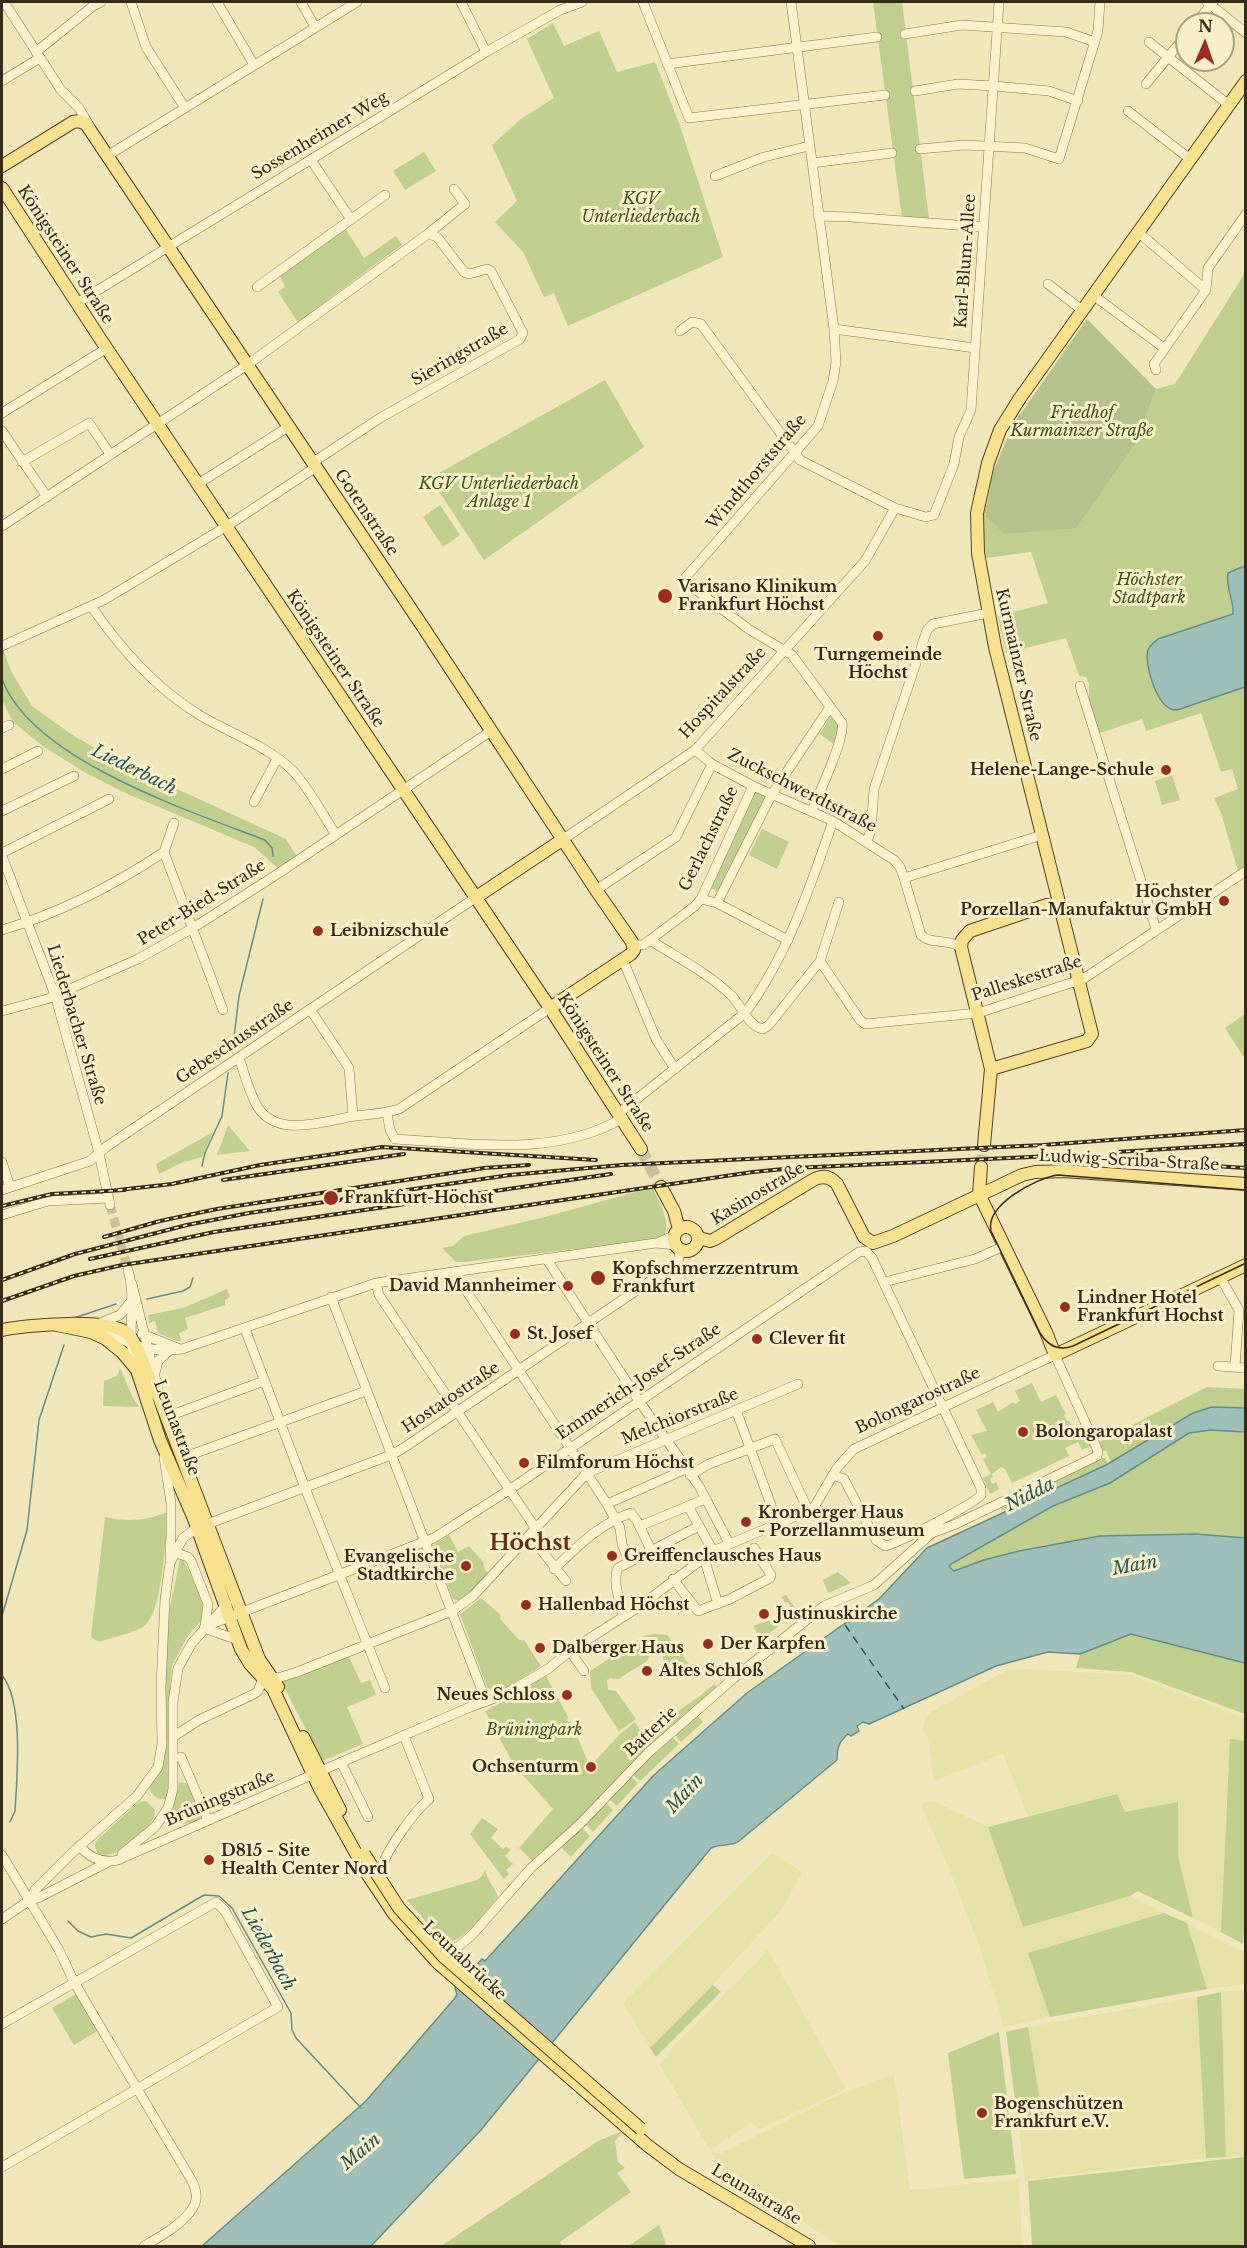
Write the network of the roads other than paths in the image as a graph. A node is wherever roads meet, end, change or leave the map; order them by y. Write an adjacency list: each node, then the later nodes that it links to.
1 (4, 2): 24 (street, Gotenstraße)
2 (101, 2): 24 (street)
3 (131, 2): 38 (street)
4 (216, 2): 27 (street)
5 (301, 2): 14 (street)
6 (357, 2): 14 (street)
7 (461, 2): 23 (street)
8 (582, 2): 23 (street, Sossenheimer Weg)
9 (643, 2): 26 (street)
10 (791, 2): 21 (street, Windthorststraße)
11 (999, 2): 15 (street, Karl-Blum-Allee)
12 (1100, 2): 19 (street)
13 (1210, 3): 17 (street)
14 (315, 27): 27 (street)
15 (998, 28): 16 (street); 19 (street); 31 (street, Karl-Blum-Allee)
16 (905, 33)
17 (1245, 33)
18 (877, 37): 21 (street)
19 (1095, 42): 35 (street)
20 (1149, 42): 25 (street)
21 (796, 47): 26 (street); 36 (street, Windthorststraße)
22 (1175, 49): 25 (street)
23 (486, 52): 48 (street, Sossenheimer Weg)
24 (38, 55): 28 (street); 34 (street, Gotenstraße)
25 (1168, 57): 30 (street); 37 (street)
26 (667, 64): 36 (street)
27 (254, 65): 38 (street)
28 (2, 81)
29 (1245, 81): 37 (main road, Kurmainzer Straße)
30 (1146, 84)
31 (994, 86): 32 (street); 35 (street); 43 (street, Karl-Blum-Allee)
32 (915, 91)
33 (885, 95): 36 (street)
34 (70, 100): 40 (street, Gotenstraße); 41 (street, Gotenstraße)
35 (1078, 101): 43 (street)
36 (804, 105): 42 (street, Windthorststraße)
37 (1229, 105): 47 (main road, Kurmainzer Straße)
38 (185, 108): 46 (street)
39 (1128, 111): 47 (street)
40 (73, 122): 41 (main road); 50 (main road)
41 (92, 132): 46 (main road, Gotenstraße)
42 (809, 146): 49 (street, Windthorststraße); 51 (street)
43 (989, 146): 44 (street); 58 (street, Karl-Blum-Allee)
44 (920, 149)
45 (892, 153): 49 (street)
46 (107, 156): 61 (main road, Gotenstraße)
47 (1190, 159): 59 (main road, Kurmainzer Straße)
48 (311, 160): 57 (street); 61 (street, Sossenheimer Weg)
49 (812, 163): 56 (street, Windthorststraße)
50 (2, 165)
51 (715, 176)
52 (2, 188): 66 (main road, Königsteiner Straße)
53 (454, 189): 60 (street)
54 (385, 195): 57 (street)
55 (1245, 214): 64 (street)
56 (818, 216): 58 (street); 68 (street, Windthorststraße)
57 (350, 218): 63 (street)
58 (983, 227): 71 (street, Karl-Blum-Allee)
59 (1138, 232): 64 (street); 65 (main road, Kurmainzer Straße)
60 (429, 233): 73 (street); 82 (street, Sieringstraße)
61 (167, 246): 66 (street, Sossenheimer Weg); 73 (main road, Gotenstraße)
62 (1047, 284): 67 (street)
63 (257, 287)
64 (1206, 290): 72 (street)
65 (1093, 295): 67 (main road, Kurmainzer Straße); 72 (street)
66 (77, 303): 70 (main road, Königsteiner Straße)
67 (1082, 310): 89 (main road, Kurmainzer Straße)
68 (834, 329): 71 (street); 80 (street, Windthorststraße)
69 (680, 331): 80 (street)
70 (107, 348): 75 (street); 76 (main road, Königsteiner Straße)
71 (975, 348): 85 (street, Karl-Blum-Allee)
72 (1164, 348): 74 (street)
73 (247, 365): 76 (street); 77 (main road, Gotenstraße)
74 (1156, 370)
75 (2, 413)
76 (157, 423): 79 (street); 83 (main road, Königsteiner Straße)
77 (288, 427): 82 (main road, Gotenstraße); 83 (street)
78 (2, 431): 81 (street)
79 (110, 454): 81 (street); 84 (street)
80 (795, 454): 85 (street); 91 (street, Windthorststraße)
81 (22, 462): 84 (street)
82 (314, 465): 87 (street, Sieringstraße); 94 (main road, Gotenstraße)
83 (198, 484): 87 (main road, Königsteiner Straße)
84 (46, 497): 86 (street)
85 (895, 508): 91 (street, Hospitalstraße)
86 (2, 526)
87 (226, 526): 88 (street, Sieringstraße); 102 (main road, Königsteiner Straße)
88 (91, 606): 90 (street, Sieringstraße); 97 (street)
89 (988, 613): 111 (main road, Kurmainzer Straße); 113 (street)
90 (2, 646)
91 (785, 650): 93 (street); 95 (street, Hospitalstraße)
92 (1080, 686): 128 (street)
93 (830, 707): 103 (street, Gerlachstraße); 107 (street)
94 (491, 731): 102 (street, Peter-Bied-Straße); 112 (main road, Gotenstraße)
95 (695, 750): 98 (street, Zuckschwerdtstraße); 112 (street, Hospitalstraße)
96 (38, 751): 99 (street)
97 (277, 759): 105 (street); 110 (street)
98 (712, 764): 101 (street, Zuckschwerdtstraße); 119 (street)
99 (2, 769)
100 (74, 776): 106 (street)
101 (753, 786): 103 (street, Zuckschwerdtstraße); 121 (street, Gerlachstraße)
102 (404, 791): 110 (street, Peter-Bied-Straße); 120 (main road, Königsteiner Straße)
103 (772, 794): 107 (street, Zuckschwerdtstraße); 123 (street, Gerlachstraße)
104 (109, 799): 115 (street)
105 (254, 802)
106 (2, 811)
107 (812, 811): 108 (street, Zuckschwerdtstraße)
108 (833, 821): 113 (street, Zuckschwerdtstraße); 132 (street)
109 (174, 823): 114 (street)
110 (336, 835): 127 (street, Peter-Bied-Straße)
111 (1042, 835): 117 (street); 118 (main road, Kurmainzer Straße)
112 (562, 840): 119 (main road, Gotenstraße); 120 (main road, Hospitalstraße)
113 (867, 841): 117 (street, Zuckschwerdtstraße)
114 (164, 852): 126 (street); 127 (street)
115 (2, 855): 126 (street, Liederbacher Straße)
116 (1245, 871): 128 (street, Palleskestraße)
117 (904, 878): 133 (street, Zuckschwerdtstraße)
118 (1055, 886): 124 (main road); 125 (main road, Kurmainzer Straße)
119 (596, 890): 134 (main road, Gotenstraße)
120 (475, 898): 140 (main road, Königsteiner Straße); 142 (street, Gebeschusstraße)
121 (700, 899): 123 (street); 131 (street, Gerlachstraße)
122 (839, 902): 137 (street)
123 (717, 903): 132 (street)
124 (1047, 905): 125 (main road); 130 (main road)
125 (1063, 917): 138 (main road, Kurmainzer Straße)
126 (28, 922): 129 (street); 139 (street, Liederbacher Straße)
127 (193, 928): 139 (street, Peter-Bied-Straße); 141 (street)
128 (1156, 929): 138 (street, Palleskestraße)
129 (2, 930)
130 (970, 931): 133 (street); 135 (main road)
131 (650, 940): 134 (street, Gerlachstraße); 144 (street)
132 (788, 940): 144 (street)
133 (937, 940): 135 (street, Zuckschwerdtstraße)
134 (634, 945): 136 (main road)
135 (960, 947): 145 (main road)
136 (622, 960): 140 (main road); 147 (street)
137 (820, 961): 144 (street); 145 (street, Palleskestraße)
138 (1079, 980): 145 (street, Palleskestraße); 148 (main road, Kurmainzer Straße)
139 (55, 995): 143 (street, Peter-Bied-Straße); 154 (street, Liederbacher Straße)
140 (550, 1008): 149 (street); 150 (main road, Königsteiner Straße)
141 (223, 1010)
142 (310, 1010): 146 (street, Gebeschusstraße); 151 (street)
143 (2, 1011)
144 (745, 1013): 147 (street)
145 (978, 1013): 148 (main road)
146 (239, 1058): 151 (street); 154 (street, Gebeschusstraße)
147 (675, 1069): 150 (street)
148 (991, 1069): 152 (main road)
149 (387, 1113): 150 (street); 151 (street)
150 (621, 1115): 153 (main road, Königsteiner Straße)
151 (353, 1116)
152 (984, 1145)
153 (641, 1149)
154 (99, 1153): 159 (street, Gebeschusstraße); 161 (street, Liederbacher Straße)
155 (2, 1162): 159 (street)
156 (1008, 1180): 157 (main road, Ludwig-Scriba-Straße); 160 (main road, Ludwig-Scriba-Straße); 160 (main road)
157 (1245, 1184)
158 (661, 1187): 162 (main road)
159 (6, 1189)
160 (979, 1194): 164 (main road); 165 (main road, Emmerich-Josef-Straße)
161 (2, 1215)
162 (680, 1237): 163 (main road); 163 (main road); 166 (street); 178 (street, Hostatostraße)
163 (699, 1238): 165 (main road, Kasinostraße)
164 (1004, 1246): 171 (street); 186 (main road)
165 (868, 1247): 171 (street, Kasinostraße); 196 (street, Emmerich-Josef-Straße)
166 (546, 1258): 169 (street); 178 (street)
167 (1245, 1265): 170 (main road, Bolongarostraße)
168 (128, 1270): 173 (street)
169 (454, 1272): 172 (street); 190 (street)
170 (1220, 1277): 176 (street); 186 (main road, Bolongarostraße)
171 (884, 1282): 197 (street, Kasinostraße)
172 (376, 1283): 174 (street); 199 (street)
173 (132, 1284): 175 (street); 183 (street, Leunastraße)
174 (331, 1297): 181 (street); 194 (street)
175 (132, 1300): 177 (street); 183 (street)
176 (1242, 1309): 188 (street)
177 (98, 1324): 179 (main road); 183 (main road)
178 (588, 1324): 190 (street, Hostatostraße); 196 (street)
179 (57, 1325): 180 (main road, Leunastraße); 182 (main road)
180 (77, 1329): 183 (street); 189 (main road, Leunastraße)
181 (245, 1329): 184 (street); 192 (street)
182 (2, 1330)
183 (136, 1340): 184 (street); 185 (street); 189 (street); 191 (street, Leunastraße); 195 (main road, Leunastraße)
184 (182, 1349): 185 (street)
185 (169, 1351): 191 (street)
186 (1055, 1355): 197 (street, Bolongarostraße); 220 (street)
187 (1218, 1366): 188 (street)
188 (1240, 1367)
189 (136, 1370): 202 (main road, Leunastraße)
190 (519, 1370): 199 (street, Hostatostraße); 204 (street)
191 (155, 1374): 195 (street, Leunastraße)
192 (264, 1381): 200 (street); 201 (street)
193 (794, 1386): 198 (street, Melchiorstraße)
194 (366, 1391): 201 (street); 206 (street)
195 (159, 1397): 200 (main road, Leunastraße)
196 (639, 1401): 203 (street); 204 (street, Emmerich-Josef-Straße)
197 (943, 1407): 210 (street, Bolongarostraße); 220 (street, Kasinostraße)
198 (736, 1410): 203 (street, Melchiorstraße); 205 (street)
199 (457, 1413): 206 (street, Hostatostraße); 212 (street)
200 (166, 1417): 207 (main road, Leunastraße)
201 (282, 1422): 207 (street); 211 (street)
202 (160, 1440): 218 (main road, Leunastraße); 232 (street)
203 (666, 1440): 208 (street); 209 (street, Melchiorstraße)
204 (570, 1448): 209 (street); 212 (street, Emmerich-Josef-Straße)
205 (751, 1448): 208 (street); 216 (street); 219 (street)
206 (391, 1455): 211 (street, Hostatostraße); 224 (street)
207 (182, 1458): 218 (main road, Leunastraße)
208 (688, 1472): 213 (street); 214 (street)
209 (587, 1473): 214 (street); 223 (street, Melchiorstraße)
210 (833, 1475): 216 (street, Bolongarostraße); 220 (street)
211 (305, 1487): 218 (street, Hostatostraße); 234 (street)
212 (509, 1490): 223 (street); 224 (street, Emmerich-Josef-Straße)
213 (705, 1499): 215 (street); 225 (street)
214 (608, 1504): 217 (street)
215 (688, 1506): 221 (street); 222 (street)
216 (809, 1512): 219 (street)
217 (616, 1518): 221 (street); 231 (street); 233 (street)
218 (202, 1525): 229 (street); 237 (main road, Leunastraße); 239 (main road, Leunastraße)
219 (775, 1525): 225 (street)
220 (938, 1525): 253 (street, Batterie)
221 (640, 1526): 227 (street)
222 (699, 1526): 227 (street); 228 (street)
223 (533, 1533): 233 (street); 240 (street, Melchiorstraße)
224 (424, 1543): 234 (street, Emmerich-Josef-Straße); 240 (street)
225 (729, 1543): 228 (street)
226 (754, 1548): 238 (street)
227 (651, 1550): 231 (street)
228 (713, 1551): 230 (street)
229 (176, 1553): 232 (street); 243 (street)
230 (704, 1558): 235 (street); 238 (street)
231 (629, 1561): 242 (street)
232 (170, 1563): 260 (street)
233 (554, 1569): 236 (street)
234 (340, 1575): 241 (street, Emmerich-Josef-Straße); 245 (street)
235 (673, 1580): 238 (street); 242 (street)
236 (566, 1581)
237 (232, 1587): 239 (street); 241 (main road, Leunastraße)
238 (718, 1604)
239 (227, 1609): 241 (street, Emmerich-Josef-Straße); 241 (street, Leunastraße); 243 (street); 244 (main road, Leunastraße)
240 (452, 1611): 245 (street, Melchiorstraße); 250 (street)
241 (241, 1613): 248 (main road, Leunastraße)
242 (623, 1615): 246 (street)
243 (204, 1628): 244 (street); 251 (street)
244 (238, 1641): 248 (main road, Leunastraße)
245 (368, 1645): 248 (street, Melchiorstraße); 249 (street)
246 (570, 1651): 247 (street); 250 (street)
247 (584, 1671)
248 (268, 1678): 252 (street); 257 (main road, Leunastraße)
249 (385, 1689)
250 (486, 1701): 253 (street, Brüningstraße)
251 (173, 1715): 252 (street); 254 (street)
252 (190, 1725): 254 (street)
253 (404, 1736): 256 (street, Brüningstraße)
254 (173, 1737): 264 (street)
255 (180, 1757): 259 (street)
256 (341, 1762): 257 (street, Brüningstraße); 258 (street)
257 (317, 1773): 259 (street, Brüningstraße); 270 (main road, Leunabrücke, bridge)
258 (368, 1817)
259 (208, 1820): 264 (street, Brüningstraße)
260 (96, 1831): 261 (street); 263 (street)
261 (80, 1846): 263 (street); 265 (street)
262 (2, 1854): 265 (street)
263 (92, 1857): 264 (street)
264 (109, 1862): 265 (street)
265 (30, 1900): 266 (street); 267 (street)
266 (2, 1919)
267 (74, 1982): 268 (street); 269 (street); 269 (street)
268 (2, 2024)
269 (136, 2089): 271 (street); 272 (street)
270 (638, 2132): 273 (main road, Leunastraße)
271 (2, 2167)
272 (144, 2247)
273 (809, 2247)

